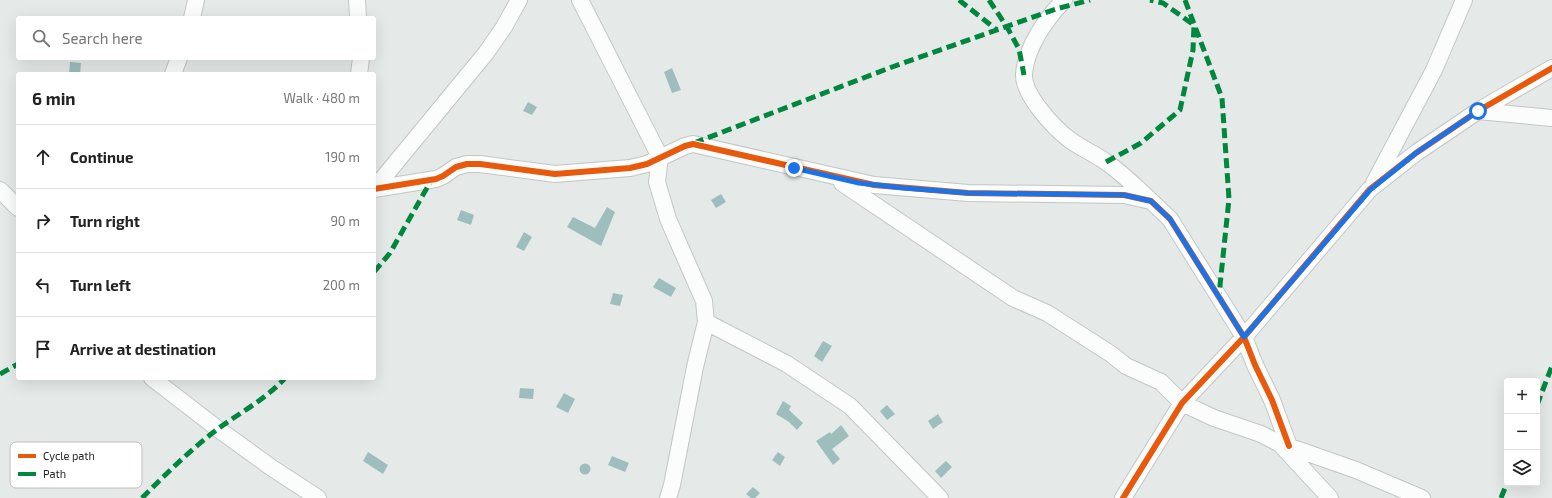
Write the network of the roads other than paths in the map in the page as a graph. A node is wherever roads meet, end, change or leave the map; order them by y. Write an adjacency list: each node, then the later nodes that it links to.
1 (196, 0): 7 (street)
2 (357, 0): 8 (street)
3 (519, 0): 18 (street)
4 (580, 0): 16 (street)
5 (1064, 0): 22 (street)
6 (1464, 0): 21 (street)
7 (192, 16)
8 (358, 16)
9 (178, 60): 12 (street)
10 (361, 60): 13 (street)
11 (1552, 68): 14 (street)
12 (174, 72)
13 (359, 72)
14 (1478, 111): 15 (street); 21 (street)
15 (1552, 118)
16 (660, 157): 17 (street); 19 (street); 24 (street)
17 (832, 176): 22 (street); 27 (street)
18 (376, 187)
19 (376, 189)
20 (0, 190): 23 (street)
21 (1370, 190): 25 (street)
22 (1151, 201): 25 (street)
23 (12, 203)
24 (706, 322): 30 (street); 31 (street)
25 (1244, 337): 27 (street); 28 (street)
26 (155, 380): 29 (street)
27 (1182, 403): 28 (street); 32 (street)
28 (1285, 445): 33 (street); 34 (street)
29 (318, 498)
30 (668, 498)
31 (940, 498)
32 (1123, 498)
33 (1330, 498)
34 (1422, 498)

